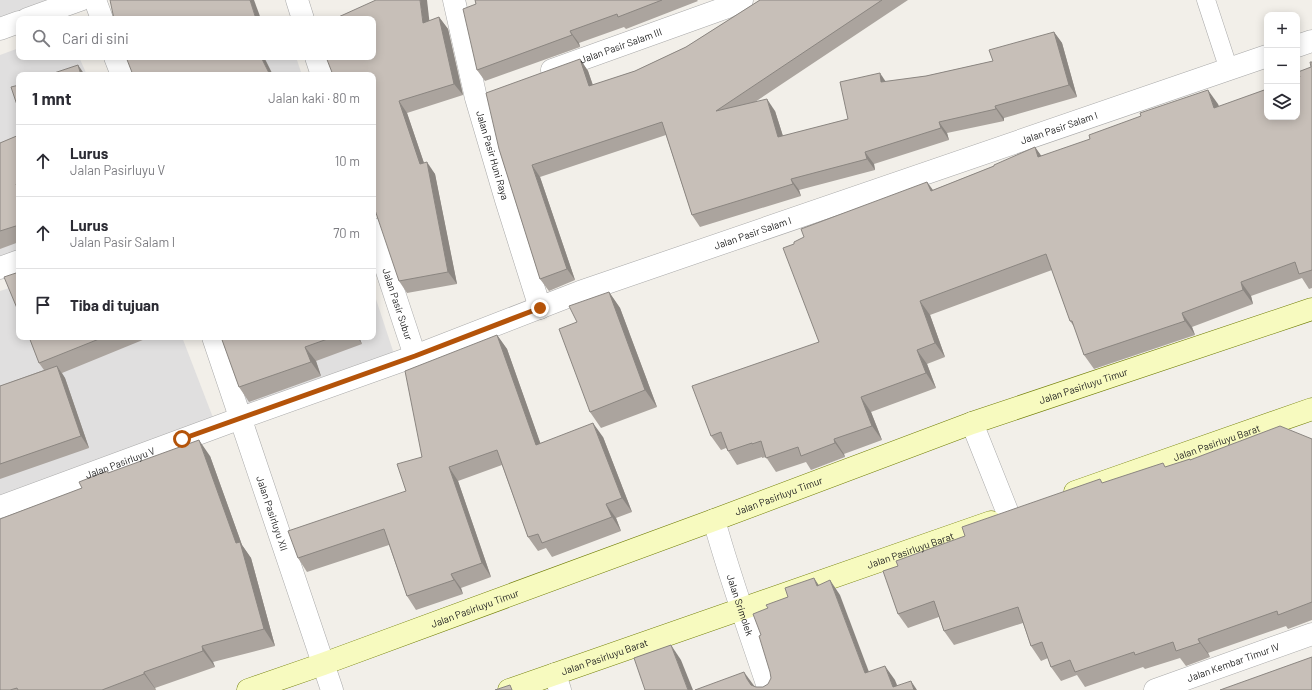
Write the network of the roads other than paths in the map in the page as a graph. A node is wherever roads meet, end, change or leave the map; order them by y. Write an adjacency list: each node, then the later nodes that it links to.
1 (80, 0): 7 (street)
2 (95, 0): 8 (street)
3 (297, 0): 9 (street)
4 (454, 0): 22 (street, Jalan Pasir Huni Raya)
5 (1206, 0): 17 (lane)
6 (730, 2): 20 (street, Jalan Pasir Salam III)
7 (35, 16)
8 (101, 16)
9 (302, 16)
10 (16, 23): 11 (street)
11 (0, 29)
12 (1312, 40): 13 (street)
13 (1300, 45)
14 (1264, 57): 17 (street, Jalan Pasir Salam I)
15 (116, 60): 18 (street)
16 (317, 60): 19 (street)
17 (1229, 70): 26 (street, Jalan Pasir Salam I)
18 (121, 72)
19 (321, 72)
20 (534, 76)
21 (498, 90): 22 (street)
22 (476, 98): 26 (street, Jalan Pasir Huni Raya)
23 (376, 238): 29 (street, Jalan Pasir Subur)
24 (16, 262): 25 (street)
25 (0, 268)
26 (540, 308): 29 (street, Jalan Pasir Salam I)
27 (1312, 309): 32 (street, Jalan Pasirluyu Timur)
28 (214, 340): 31 (street, Jalan Pasirluyu XII)
29 (415, 356): 31 (street, Jalan Pasir Salam I)
30 (1312, 409): 33 (street, Jalan Pasirluyu Barat)
31 (241, 418): 34 (street, Jalan Pasirluyu V); 38 (street, Jalan Pasirluyu XII)
32 (975, 430): 35 (street, Jalan Pasirluyu Timur); 36 (street, Jalan Pasirluyu Barat)
33 (1053, 500)
34 (0, 507)
35 (714, 520): 36 (street, Jalan Srimolek); 38 (street, Jalan Pasirluyu Timur)
36 (738, 600): 39 (street, Jalan Pasirluyu Barat); 44 (street, Jalan Srimolek)
37 (1312, 634): 40 (street, Jalan Kembar Timur IV)
38 (323, 664): 41 (street, Jalan Pasirluyu Timur); 42 (street, Jalan Pasirluyu XII)
39 (557, 682): 43 (street, Jalan Pasirluyu Barat)
40 (1188, 684): 45 (street, Jalan Kembar Timur IV)
41 (248, 690)
42 (332, 690)
43 (509, 690)
44 (768, 690)
45 (1155, 690)

